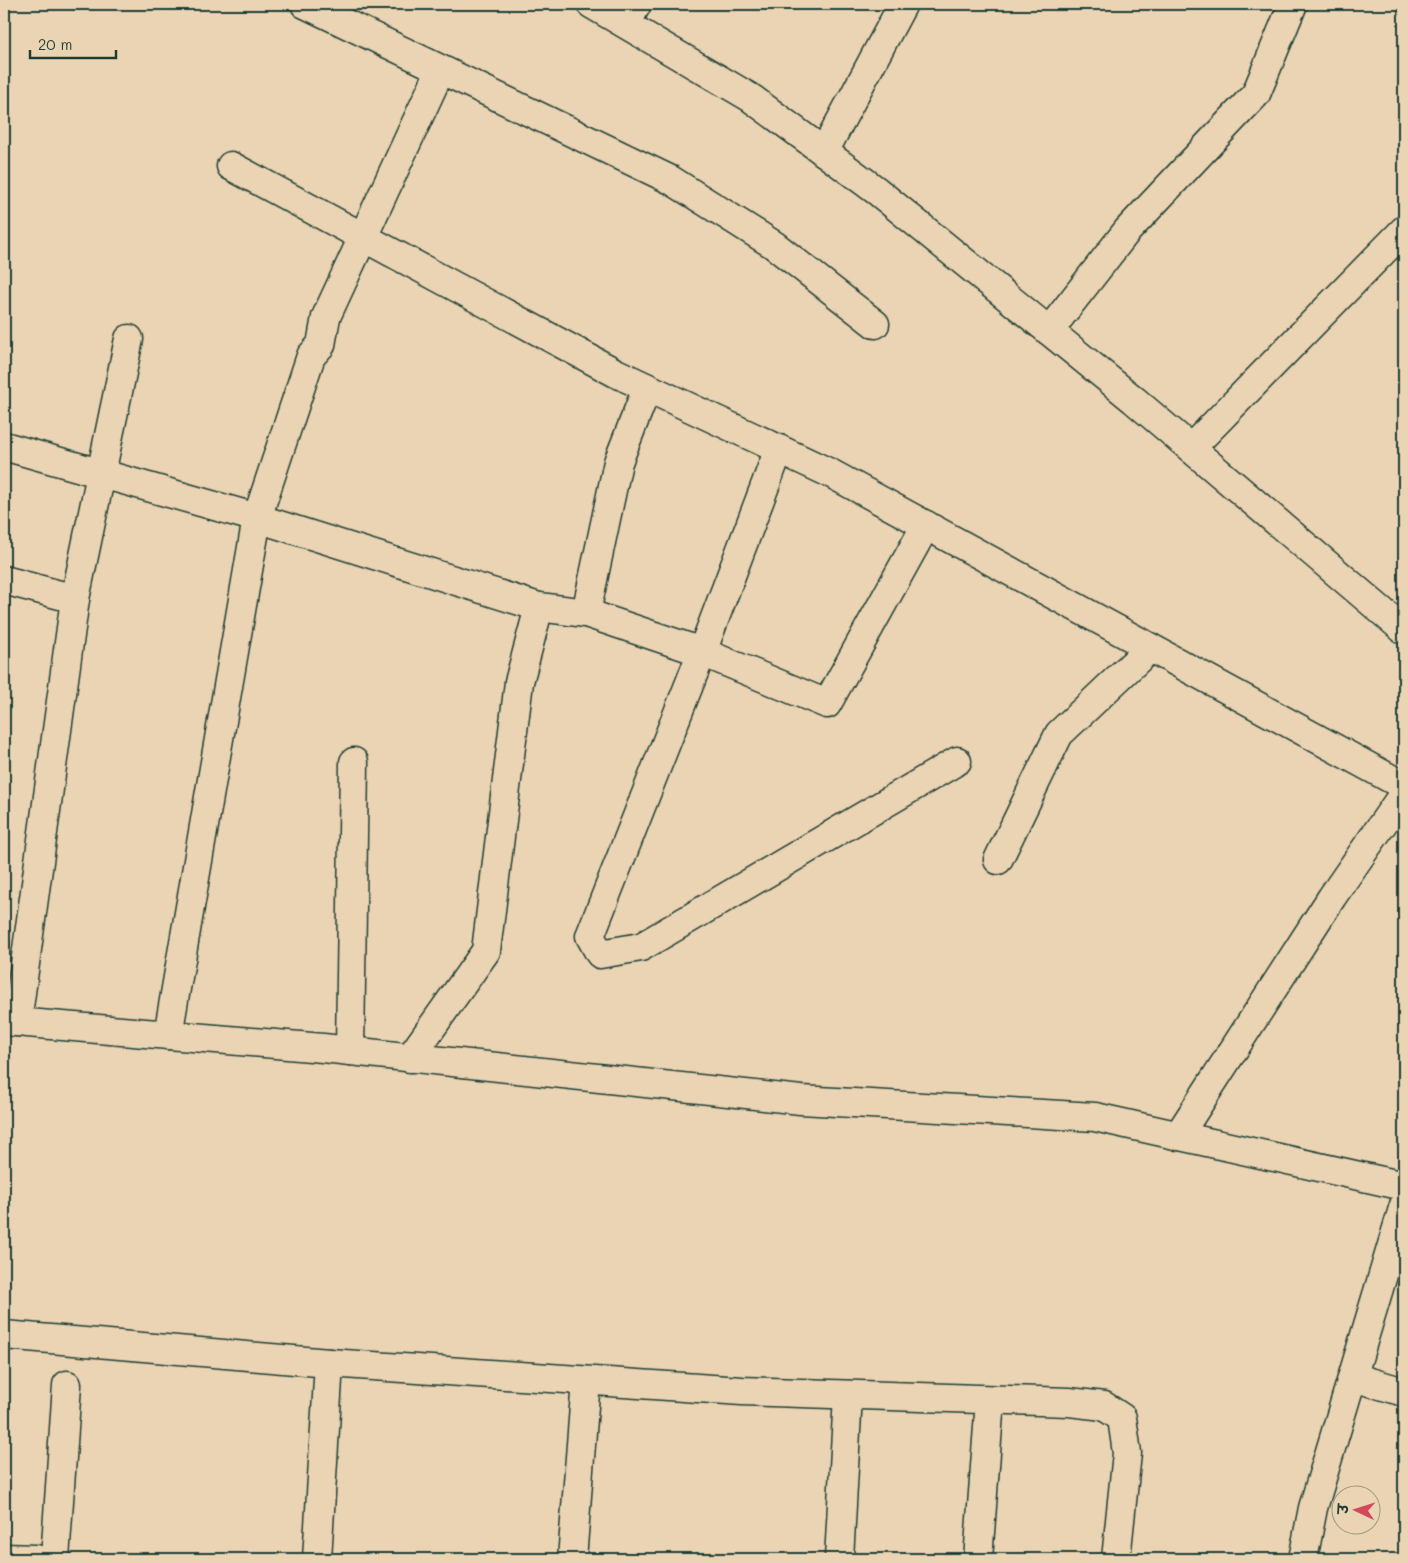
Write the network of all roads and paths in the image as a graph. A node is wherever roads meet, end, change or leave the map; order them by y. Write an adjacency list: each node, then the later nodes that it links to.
1 (305, 4): 6 (street)
2 (591, 4): 5 (street)
3 (903, 4): 7 (street)
4 (1293, 4): 12 (street)
5 (632, 14): 7 (street)
6 (440, 71): 10 (street); 11 (street)
7 (824, 152): 12 (street)
8 (231, 166): 10 (street)
9 (1404, 230): 16 (street)
10 (362, 238): 14 (street); 19 (street)
11 (875, 324)
12 (1049, 331): 16 (street)
13 (129, 339): 18 (street)
14 (647, 388): 17 (street); 24 (street)
15 (4, 446): 18 (street)
16 (1191, 448): 25 (street)
17 (779, 449): 20 (street); 27 (street)
18 (101, 474): 19 (street); 22 (street)
19 (257, 518): 23 (street); 34 (street)
20 (926, 525): 26 (street); 27 (street)
21 (4, 580): 22 (street)
22 (75, 599): 33 (street)
23 (539, 607): 24 (street); 36 (street)
24 (586, 613): 27 (street)
25 (1404, 630)
26 (1150, 648): 30 (street); 32 (street)
27 (702, 652): 28 (street)
28 (957, 761)
29 (354, 762): 35 (street)
30 (1404, 786)
31 (1404, 793): 37 (street)
32 (998, 860)
33 (10, 1022): 34 (street)
34 (168, 1035): 35 (street)
35 (350, 1052): 36 (street)
36 (410, 1058): 37 (street)
37 (1178, 1136): 38 (street)
38 (1404, 1186)
39 (1404, 1205): 42 (street)
40 (4, 1335): 41 (street)
41 (329, 1363): 43 (street); 51 (street)
42 (1353, 1377): 45 (street); 56 (street)
43 (586, 1381): 46 (street); 52 (street)
44 (67, 1385): 50 (street)
45 (1404, 1392)
46 (848, 1395): 47 (street); 53 (street)
47 (990, 1400): 54 (street); 55 (street)
48 (4, 1558): 49 (street)
49 (36, 1559)
50 (55, 1559)
51 (317, 1559)
52 (572, 1559)
53 (839, 1559)
54 (978, 1559)
55 (1116, 1559)
56 (1303, 1559)

